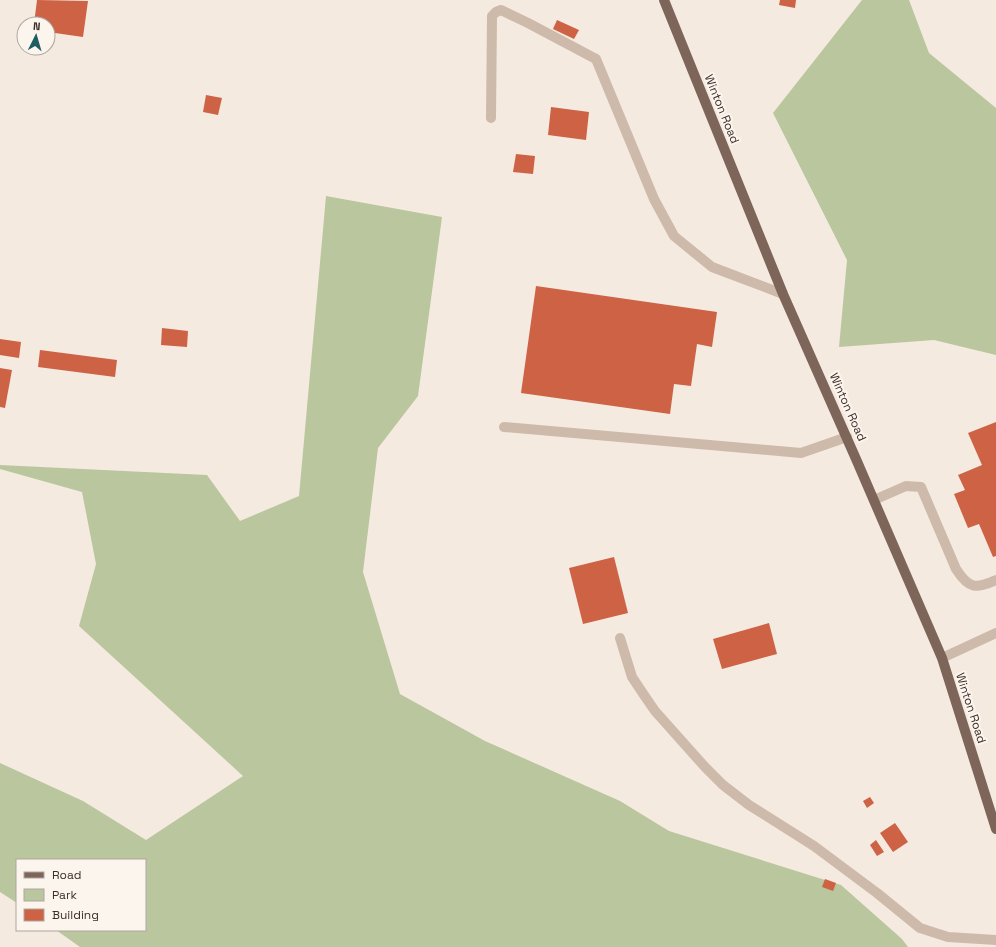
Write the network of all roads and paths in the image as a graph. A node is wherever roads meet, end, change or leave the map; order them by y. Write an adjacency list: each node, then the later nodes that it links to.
1 (664, 0): 3 (main road, Winton Road)
2 (491, 118): 3 (street)
3 (783, 294): 5 (main road, Winton Road)
4 (504, 427): 5 (street)
5 (847, 437): 6 (main road, Winton Road)
6 (874, 500): 7 (street); 10 (main road, Winton Road)
7 (996, 580)
8 (996, 633): 10 (street)
9 (620, 638): 12 (street)
10 (942, 658): 11 (main road, Winton Road)
11 (996, 829)
12 (996, 940)

